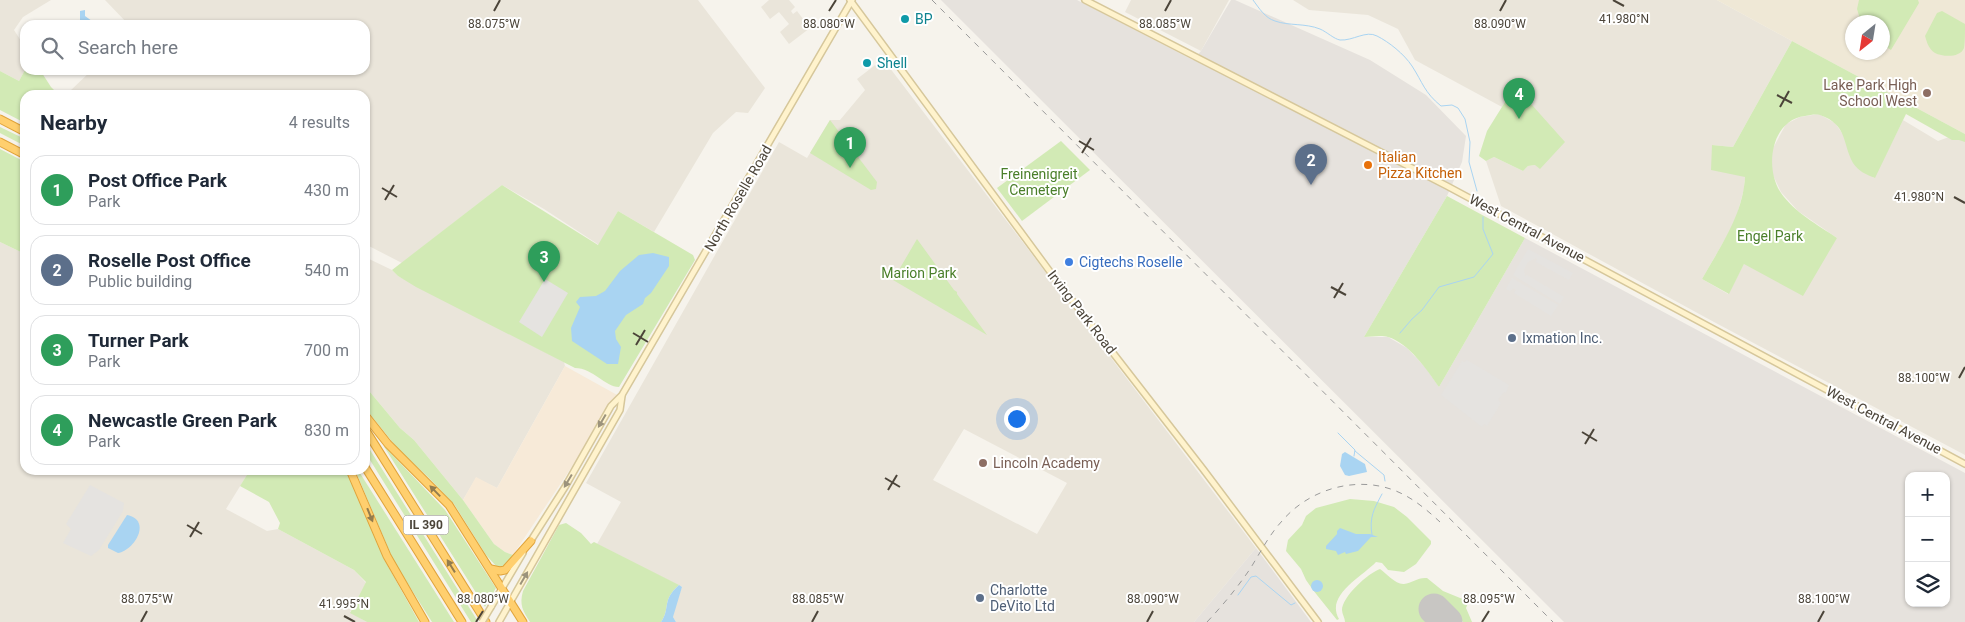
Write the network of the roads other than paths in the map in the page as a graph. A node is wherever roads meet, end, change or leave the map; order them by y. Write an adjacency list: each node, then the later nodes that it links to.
1 (1085, 0): 10 (main road, West Central Avenue)
2 (851, 1): 7 (main road, North Roselle Road); 23 (main road, Irving Park Road)
3 (0, 119): 4 (highway)
4 (20, 129)
5 (0, 142): 6 (highway)
6 (20, 152)
7 (622, 395): 13 (main road, North Roselle Road, one-way to 13); 16 (main road, North Roselle Road, one-way to 7)
8 (370, 421): 14 (highway, one-way to 8)
9 (370, 437): 21 (highway, IL 390, one-way to 9)
10 (1965, 464)
11 (352, 475): 18 (highway, one-way to 18)
12 (370, 475): 19 (highway, IL 390)
13 (531, 541): 14 (highway); 15 (main road, North Roselle Road)
14 (491, 569): 15 (highway)
15 (502, 588): 16 (highway); 20 (main road, North Roselle Road, bridge)
16 (510, 601): 17 (main road, North Roselle Road); 22 (highway)
17 (499, 621)
18 (425, 622)
19 (462, 622)
20 (482, 622)
21 (486, 622)
22 (523, 622)
23 (1318, 622)

